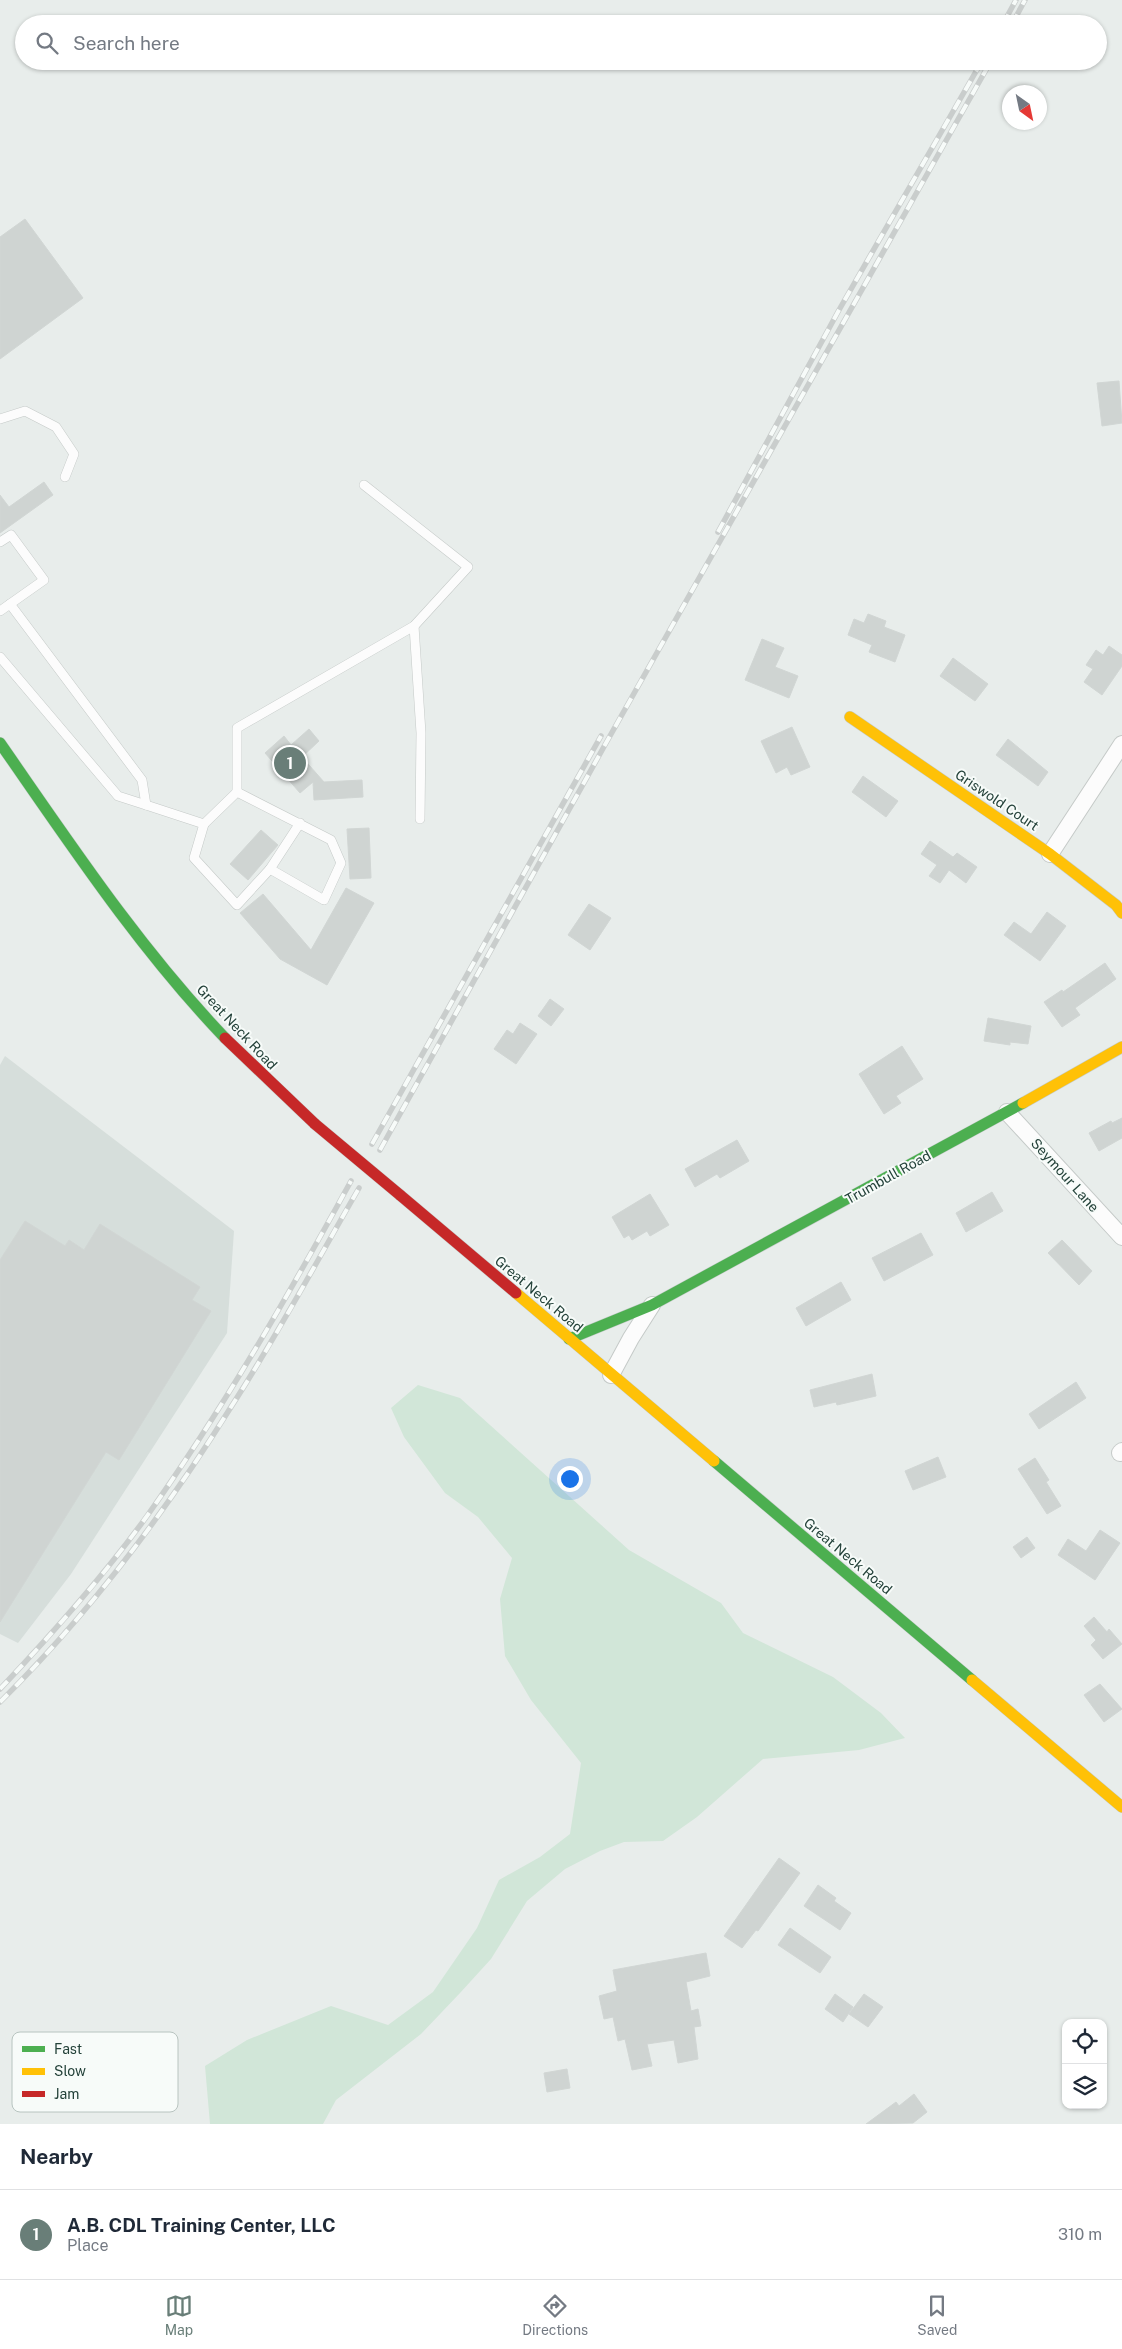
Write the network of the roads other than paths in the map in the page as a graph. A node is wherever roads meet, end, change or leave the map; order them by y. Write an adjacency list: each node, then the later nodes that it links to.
1 (0, 419): 2 (lane)
2 (65, 477)
3 (364, 485): 7 (lane)
4 (0, 542): 5 (lane)
5 (10, 604): 6 (lane); 13 (lane)
6 (0, 611)
7 (414, 626): 12 (lane); 14 (lane)
8 (0, 657): 13 (lane)
9 (850, 717): 17 (main road, Griswold Court)
10 (0, 743): 24 (main road, Great Neck Road, bridge)
11 (1122, 744): 17 (street)
12 (237, 792): 15 (lane); 16 (lane)
13 (146, 805): 16 (lane)
14 (420, 820)
15 (300, 823): 18 (lane); 18 (lane)
16 (204, 824): 18 (lane)
17 (1050, 854): 19 (main road, Griswold Court)
18 (270, 869)
19 (1122, 913)
20 (1122, 1047): 21 (main road, Trumbull Road)
21 (1007, 1112): 22 (street, Seymour Lane); 23 (main road, Trumbull Road)
22 (1122, 1238)
23 (652, 1305): 24 (main road, Trumbull Road); 25 (street, Trumbull Road)
24 (569, 1339): 25 (main road, Great Neck Road)
25 (611, 1375): 26 (main road, Great Neck Road)
26 (1122, 1807)

